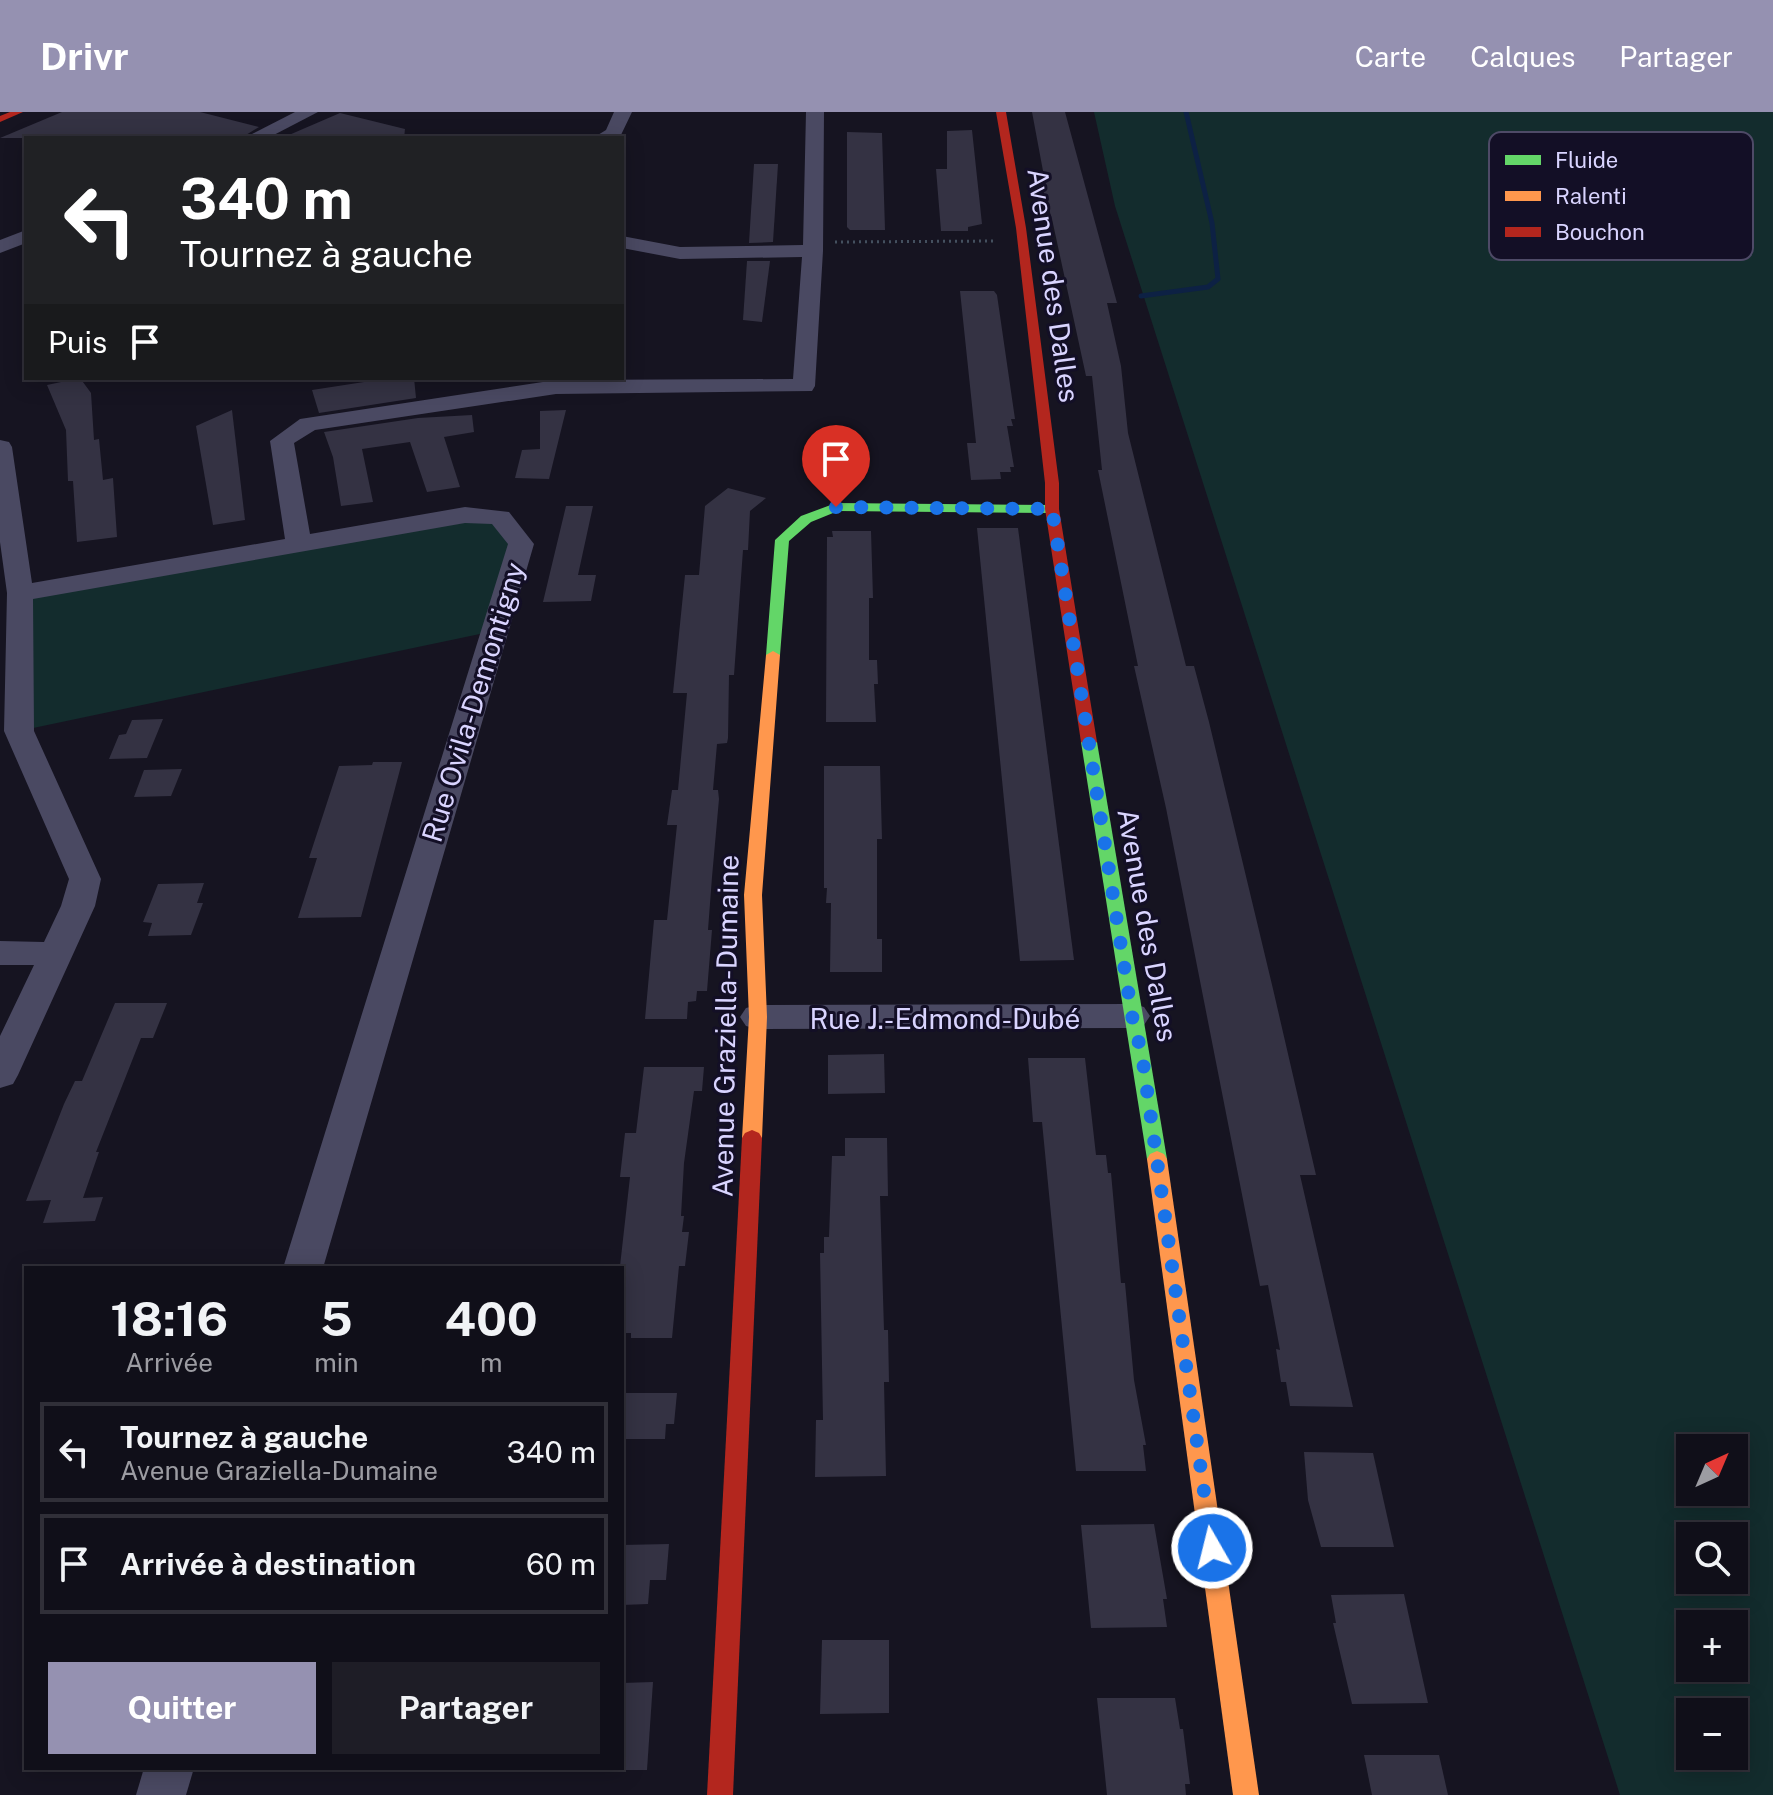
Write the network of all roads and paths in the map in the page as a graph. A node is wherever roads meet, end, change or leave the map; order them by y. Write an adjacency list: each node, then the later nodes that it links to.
1 (18, 112): 7 (street)
2 (271, 112): 6 (street)
3 (623, 112): 9 (street)
4 (815, 112): 13 (street)
5 (1001, 112): 11 (street, Avenue des Dalles)
6 (302, 115): 8 (street)
7 (0, 119)
8 (257, 136)
9 (607, 136)
10 (24, 237): 14 (street)
11 (1023, 240): 13 (path); 18 (street, Avenue des Dalles)
12 (624, 242): 13 (street)
13 (814, 246): 15 (street)
14 (0, 247)
15 (554, 383): 19 (street)
16 (0, 447): 17 (street)
17 (2, 474): 20 (street)
18 (1052, 509): 24 (street, Avenue des Dalles); 25 (street, Avenue Graziella-Dumaine)
19 (299, 544): 20 (street, Rue Ovila-Demontigny); 27 (street, Rue Ovila-Demontigny)
20 (20, 593): 21 (street)
21 (10, 734): 23 (street)
22 (0, 953): 23 (street)
23 (55, 954): 26 (street)
24 (1132, 1016): 25 (street, Rue J.-Edmond-Dubé); 31 (street, Avenue des Dalles)
25 (758, 1017): 30 (street, Avenue Graziella-Dumaine)
26 (0, 1075)
27 (304, 1266)
28 (168, 1770): 29 (street)
29 (161, 1795)
30 (720, 1795)
31 (1246, 1795)

